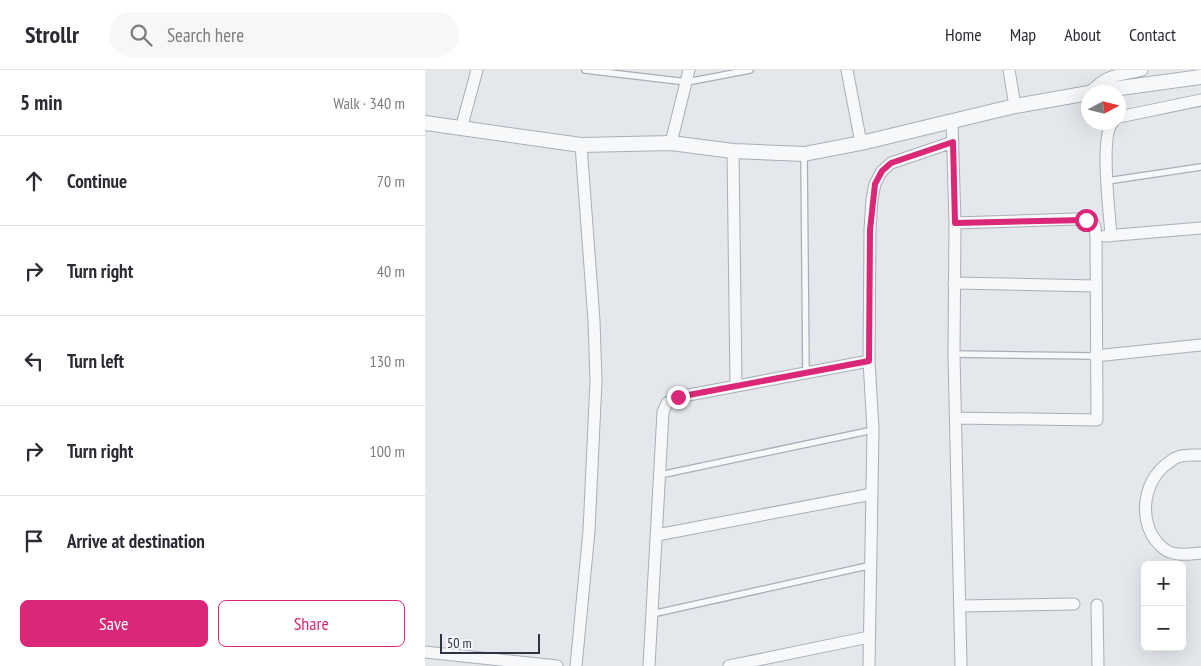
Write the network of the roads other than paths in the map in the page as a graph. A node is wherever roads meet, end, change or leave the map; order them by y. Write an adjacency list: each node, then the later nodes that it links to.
1 (477, 70): 17 (street)
2 (585, 70): 7 (lane)
3 (750, 70): 7 (lane)
4 (847, 70): 21 (street)
5 (1009, 70): 13 (street)
6 (1142, 70): 9 (street)
7 (688, 76): 20 (street)
8 (1201, 77): 10 (street)
9 (1097, 85)
10 (1126, 88)
11 (1081, 95): 13 (street)
12 (1201, 100): 14 (street)
13 (1015, 106): 15 (street)
14 (1126, 116)
15 (952, 121): 19 (street); 21 (street)
16 (425, 123): 17 (street)
17 (461, 129): 22 (street)
18 (1108, 130): 26 (street)
19 (953, 142): 27 (street); 36 (street)
20 (671, 143): 22 (street); 23 (street)
21 (861, 143): 24 (street)
22 (581, 144): 56 (street)
23 (733, 152): 24 (street); 38 (street)
24 (804, 154): 37 (lane)
25 (1201, 166): 26 (lane)
26 (1107, 180): 29 (street)
27 (955, 223): 30 (street); 31 (street)
28 (1201, 228): 29 (street)
29 (1111, 236): 30 (street)
30 (1096, 237): 32 (street)
31 (954, 283): 32 (street); 34 (street)
32 (1095, 286): 35 (street)
33 (1201, 345): 35 (street)
34 (954, 354): 35 (lane); 39 (street)
35 (1095, 356): 39 (street)
36 (869, 361): 37 (street); 40 (street)
37 (807, 373): 38 (street)
38 (737, 386): 42 (street)
39 (956, 418): 49 (street)
40 (873, 430): 42 (lane); 43 (street)
41 (1201, 455): 45 (street)
42 (660, 475): 44 (street)
43 (873, 494): 44 (street); 46 (street)
44 (657, 535): 50 (street)
45 (1201, 553)
46 (872, 565): 50 (lane); 51 (street)
47 (1074, 604): 49 (street)
48 (1097, 605): 61 (street)
49 (961, 606): 60 (street)
50 (652, 614): 57 (street)
51 (869, 637): 58 (street); 59 (street)
52 (425, 652): 53 (street)
53 (445, 654): 54 (street); 55 (street)
54 (444, 666)
55 (557, 666)
56 (576, 666)
57 (649, 666)
58 (729, 666)
59 (869, 666)
60 (961, 666)
61 (1098, 666)

